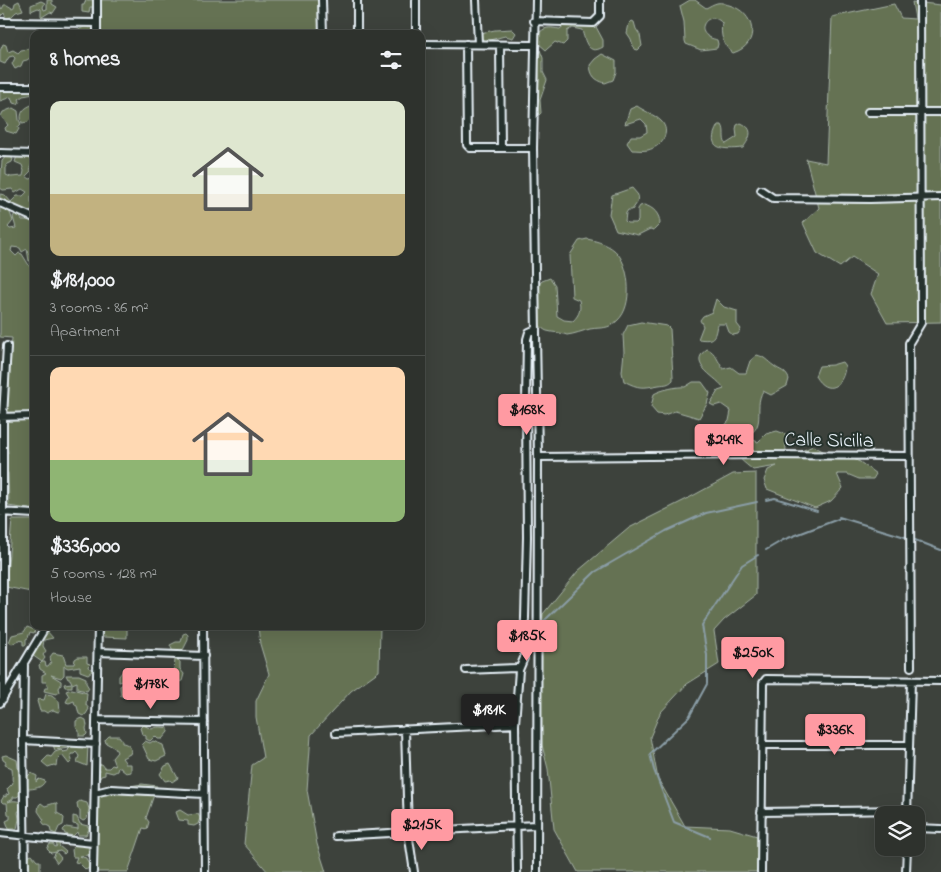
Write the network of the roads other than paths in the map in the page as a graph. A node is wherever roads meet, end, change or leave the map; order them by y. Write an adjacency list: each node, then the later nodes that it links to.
1 (97, 0): 11 (street)
2 (322, 0): 13 (street)
3 (357, 0): 14 (street)
4 (416, 0): 15 (street)
5 (476, 0): 18 (street)
6 (536, 0): 9 (street)
7 (600, 0): 9 (street)
8 (920, 0): 24 (street)
9 (534, 21): 20 (street)
10 (0, 22): 11 (street)
11 (97, 23): 12 (street)
12 (97, 30)
13 (323, 30)
14 (356, 30)
15 (416, 30)
16 (425, 44): 17 (street)
17 (466, 44): 18 (street); 26 (street)
18 (478, 44): 19 (street)
19 (500, 45): 20 (street); 26 (street)
20 (534, 45): 27 (street)
21 (0, 87): 22 (street)
22 (30, 87)
23 (868, 112): 24 (street)
24 (920, 112): 25 (street); 32 (street)
25 (941, 112)
26 (500, 148): 27 (street)
27 (533, 148): 35 (street)
28 (0, 153): 29 (street)
29 (30, 154)
30 (761, 190): 32 (street)
31 (941, 197): 32 (street)
32 (921, 198): 39 (street)
33 (0, 203): 34 (street)
34 (30, 216)
35 (536, 329): 40 (street); 42 (street)
36 (7, 346): 38 (street)
37 (30, 416): 38 (street)
38 (1, 417): 43 (street)
39 (909, 456): 40 (street, Calle Sicilia); 51 (street)
40 (538, 457): 41 (street)
41 (538, 465): 42 (street); 71 (street)
42 (526, 466): 53 (street)
43 (2, 512): 44 (street); 56 (street)
44 (30, 514)
45 (44, 630): 50 (street)
46 (98, 630): 48 (street)
47 (203, 630): 49 (street)
48 (98, 652): 49 (street); 57 (street)
49 (204, 656): 58 (street)
50 (24, 663): 56 (street); 62 (street)
51 (911, 667)
52 (466, 670): 53 (street)
53 (519, 670): 59 (street)
54 (910, 681): 55 (street); 64 (street); 65 (street)
55 (941, 681)
56 (2, 701)
57 (96, 720): 58 (street); 63 (street)
58 (204, 722): 67 (street)
59 (515, 724): 60 (street); 72 (street)
60 (405, 729): 61 (street); 75 (street)
61 (336, 733)
62 (23, 740): 63 (street); 77 (street)
63 (96, 744): 66 (street)
64 (762, 745): 65 (street); 69 (street)
65 (908, 745): 68 (street)
66 (95, 792): 67 (street); 79 (street)
67 (204, 794): 83 (street)
68 (906, 806)
69 (762, 812): 70 (street); 87 (street)
70 (875, 812)
71 (536, 825): 72 (street); 86 (street)
72 (517, 826): 75 (street); 85 (street)
73 (925, 828): 74 (street)
74 (941, 829)
75 (408, 832): 78 (street); 84 (street)
76 (0, 834): 77 (street)
77 (24, 836): 79 (street); 81 (street)
78 (336, 836)
79 (93, 843): 82 (street)
80 (906, 856): 88 (street)
81 (25, 872)
82 (93, 872)
83 (205, 872)
84 (414, 872)
85 (517, 872)
86 (537, 872)
87 (761, 872)
88 (906, 872)

